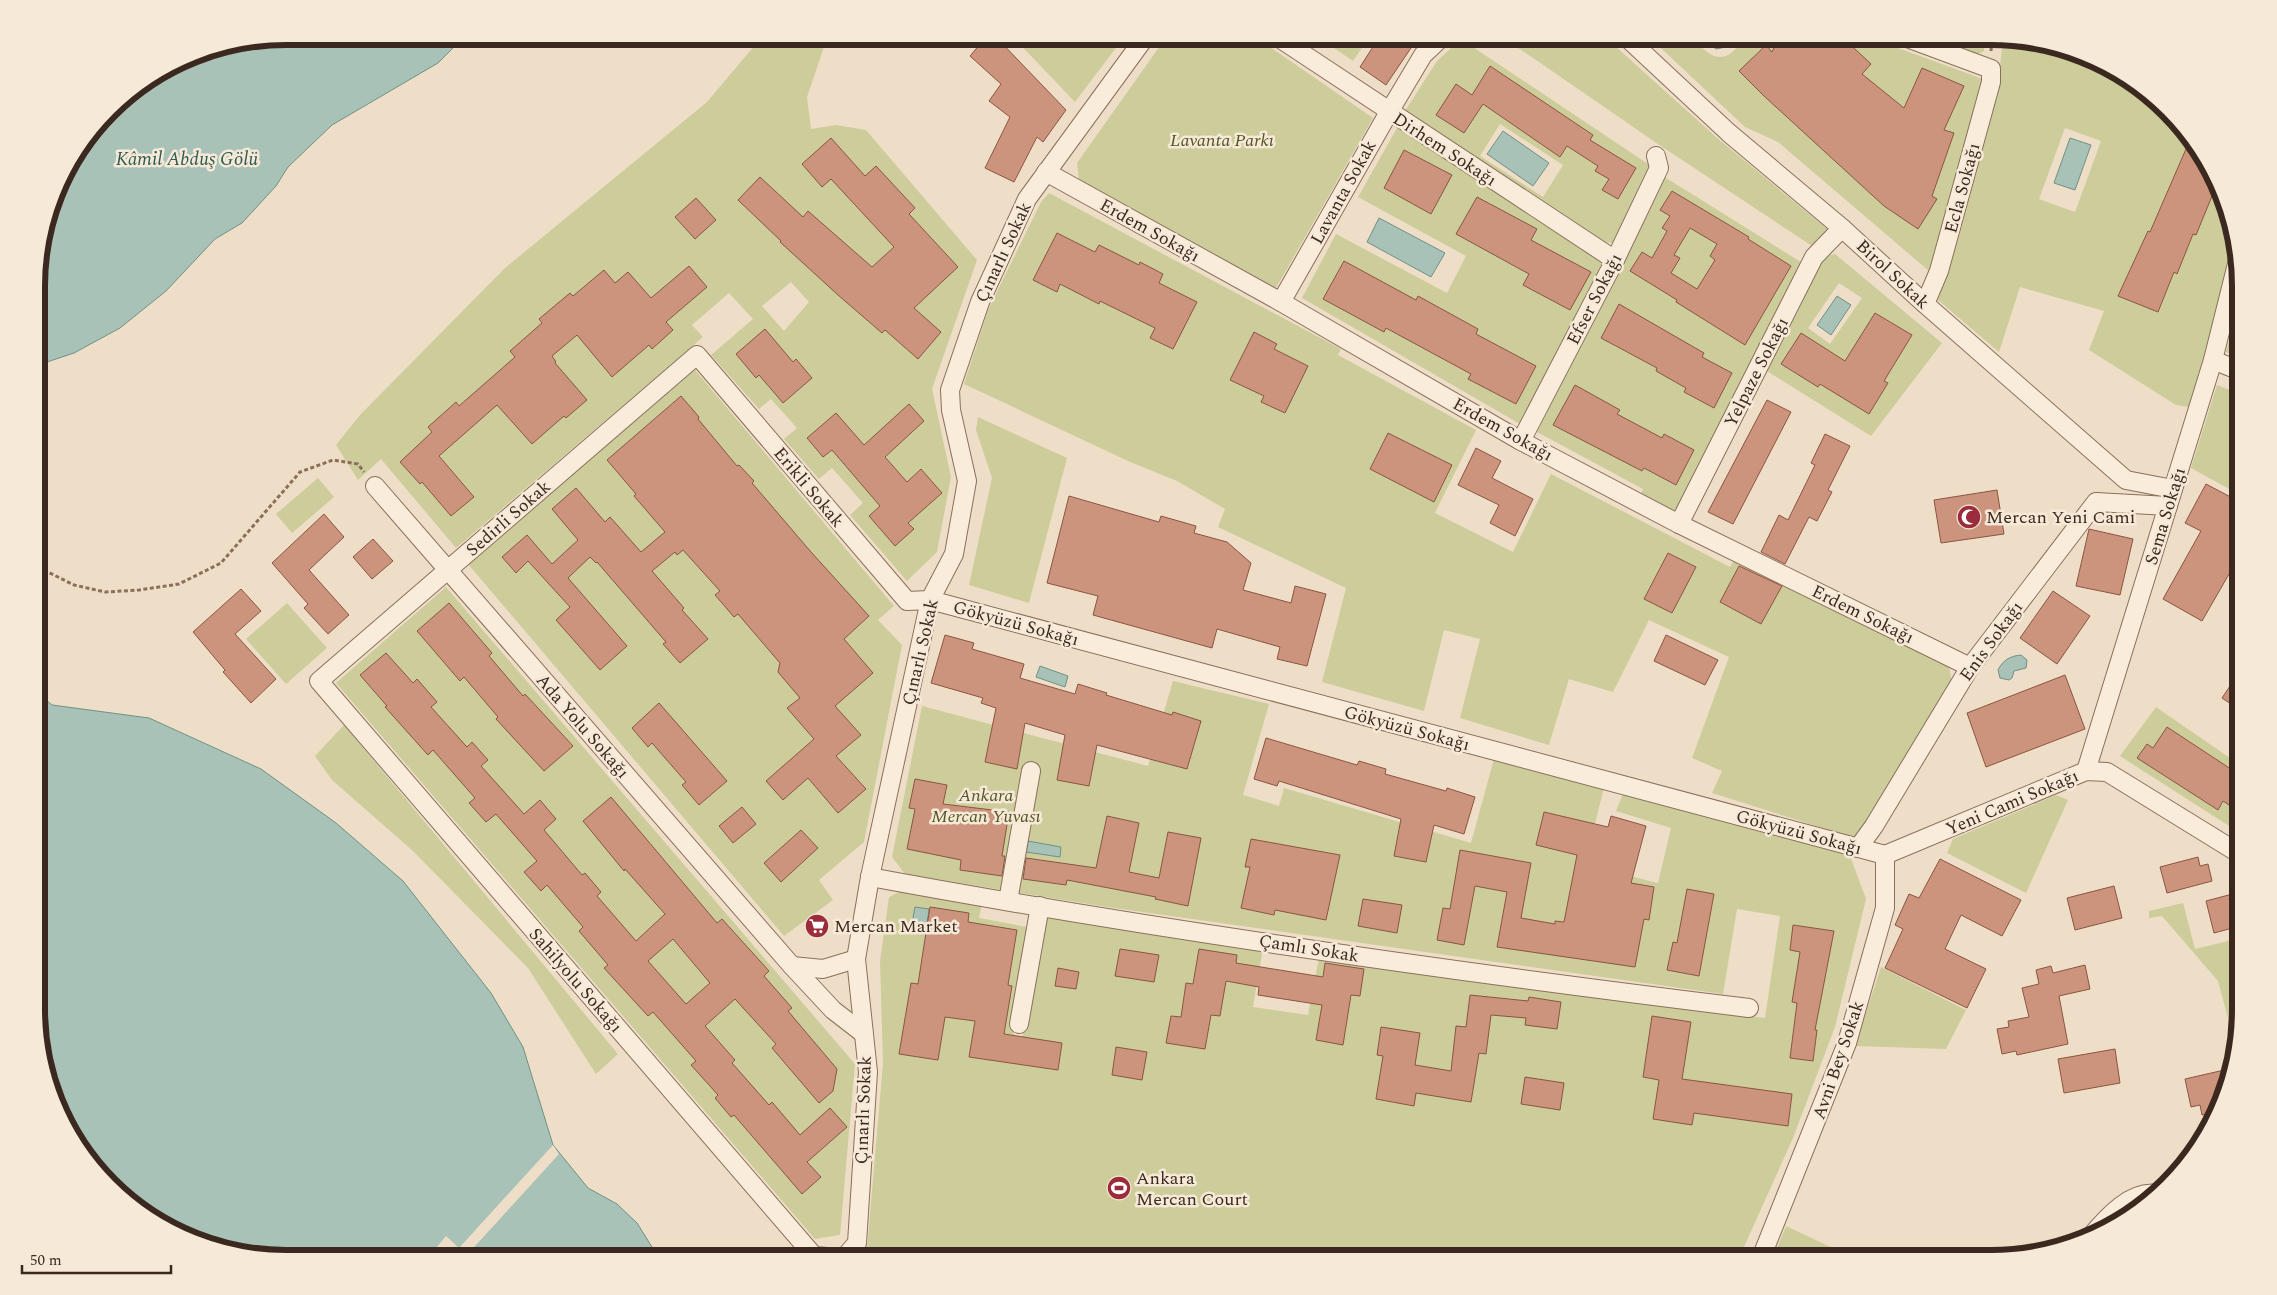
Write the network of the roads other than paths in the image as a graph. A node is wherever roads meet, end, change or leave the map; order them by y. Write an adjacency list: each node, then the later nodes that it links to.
1 (1139, 45): 8 (street, Çınarlı Sokak)
2 (1289, 45): 6 (street, Dirhem Sokağı)
3 (1434, 45): 6 (street, Lavanta Sokak)
4 (1635, 45): 9 (street, Birol Sokak)
5 (1926, 45): 13 (street, Ecla Sokağı)
6 (1389, 112): 10 (street, Dirhem Sokağı); 12 (street, Lavanta Sokak)
7 (1656, 156): 10 (street, Efser Sokağı)
8 (1046, 172): 12 (street, Erdem Sokağı); 23 (street, Çınarlı Sokak)
9 (1842, 228): 13 (street, Birol Sokak); 21 (street, Yelpaze Sokağı)
10 (1615, 260): 17 (street, Efser Sokağı)
11 (2232, 284): 15 (street, Sema Sokağı)
12 (1282, 302): 17 (street, Erdem Sokağı)
13 (1925, 304): 19 (street, Birol Sokak)
14 (697, 355): 22 (street, Sedirli Sokak); 23 (street, Erikli Sokak)
15 (2213, 360): 16 (street); 19 (street, Sema Sokağı)
16 (2232, 368)
17 (1521, 440): 21 (street, Erdem Sokağı)
18 (375, 486): 22 (street, Ada Yolu Sokağı)
19 (2173, 489): 20 (street, Sema Sokağı)
20 (2168, 506): 24 (street, Enis Sokağı); 27 (street, Sema Sokağı)
21 (1679, 524): 24 (street, Erdem Sokağı)
22 (448, 570): 25 (street, Sedirli Sokak); 35 (street, Ada Yolu Sokağı)
23 (930, 600): 28 (street, Gökyüzü Sokağı); 31 (street, Çınarlı Sokak)
24 (1970, 667): 28 (street, Enis Sokağı)
25 (319, 681): 41 (street, Sahilyolu Sokağı)
26 (1031, 771): 32 (street)
27 (2086, 771): 29 (street, Yeni Cami Sokağı); 30 (street, Yeni Cami Sokağı)
28 (1858, 848): 30 (street, Gökyüzü Sokağı)
29 (2232, 849)
30 (1885, 855): 43 (street, Avni Bey Sokak)
31 (870, 877): 32 (street, Çamlı Sokak); 34 (street, Çınarlı Sokak)
32 (1008, 901): 33 (street, Çamlı Sokak)
33 (1040, 906): 36 (street, Çamlı Sokak); 37 (street)
34 (856, 959): 35 (street); 38 (street, Çınarlı Sokak)
35 (792, 966): 38 (street, Ada Yolu Sokağı)
36 (1749, 1008)
37 (1019, 1024)
38 (864, 1034): 42 (street, Çınarlı Sokak)
39 (2145, 1195): 40 (street)
40 (2103, 1223)
41 (809, 1250)
42 (850, 1250)
43 (1765, 1250)

